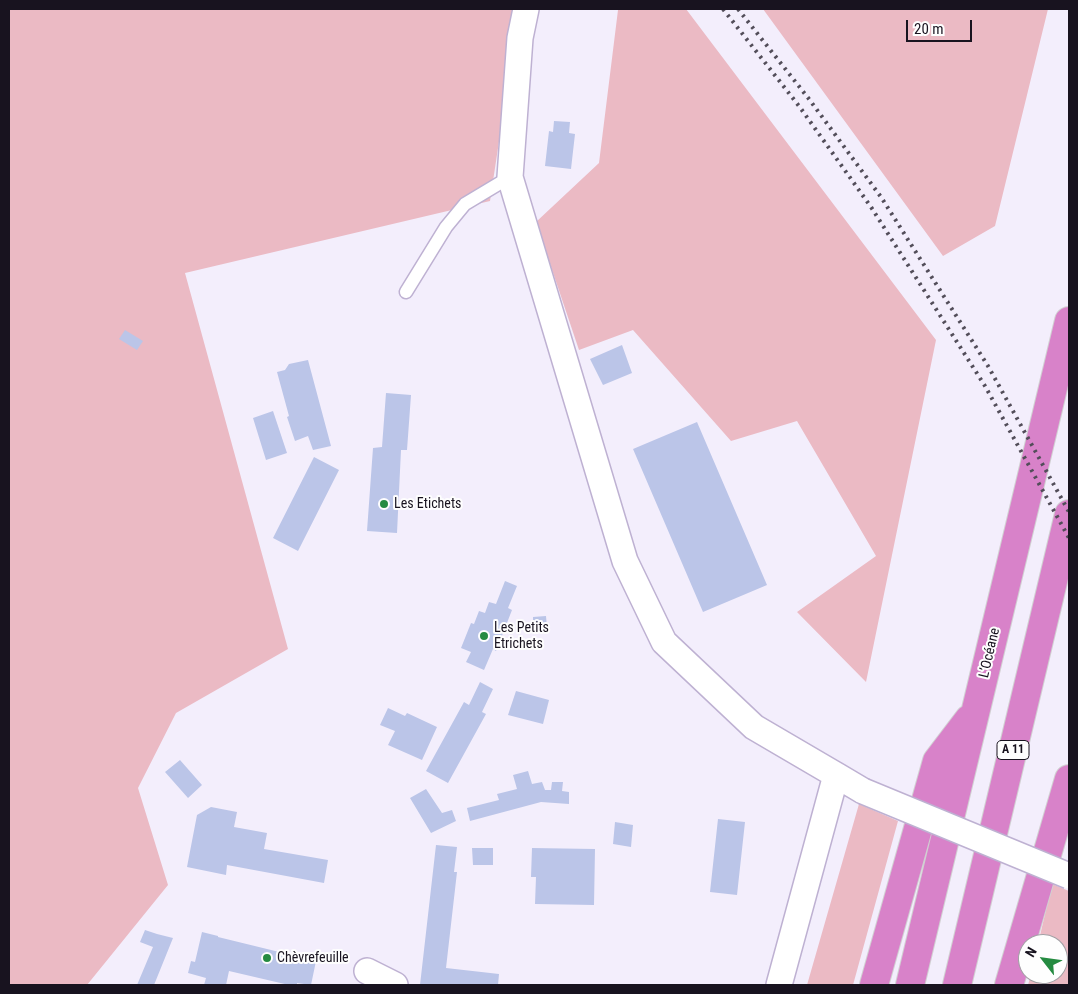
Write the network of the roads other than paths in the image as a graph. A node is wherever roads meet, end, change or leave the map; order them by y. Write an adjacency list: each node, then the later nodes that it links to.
1 (526, 9): 2 (street)
2 (510, 177): 3 (lane); 7 (street)
3 (406, 292)
4 (1069, 321): 6 (highway, L’Océane)
5 (1069, 514): 15 (highway, A 11)
6 (976, 710): 13 (highway); 14 (highway, L’Océane)
7 (836, 774): 9 (street, bridge); 12 (street)
8 (1069, 779): 16 (highway)
9 (1069, 876)
10 (367, 971): 11 (street)
11 (394, 985)
12 (779, 985)
13 (874, 985)
14 (910, 985)
15 (956, 985)
16 (1010, 985)

